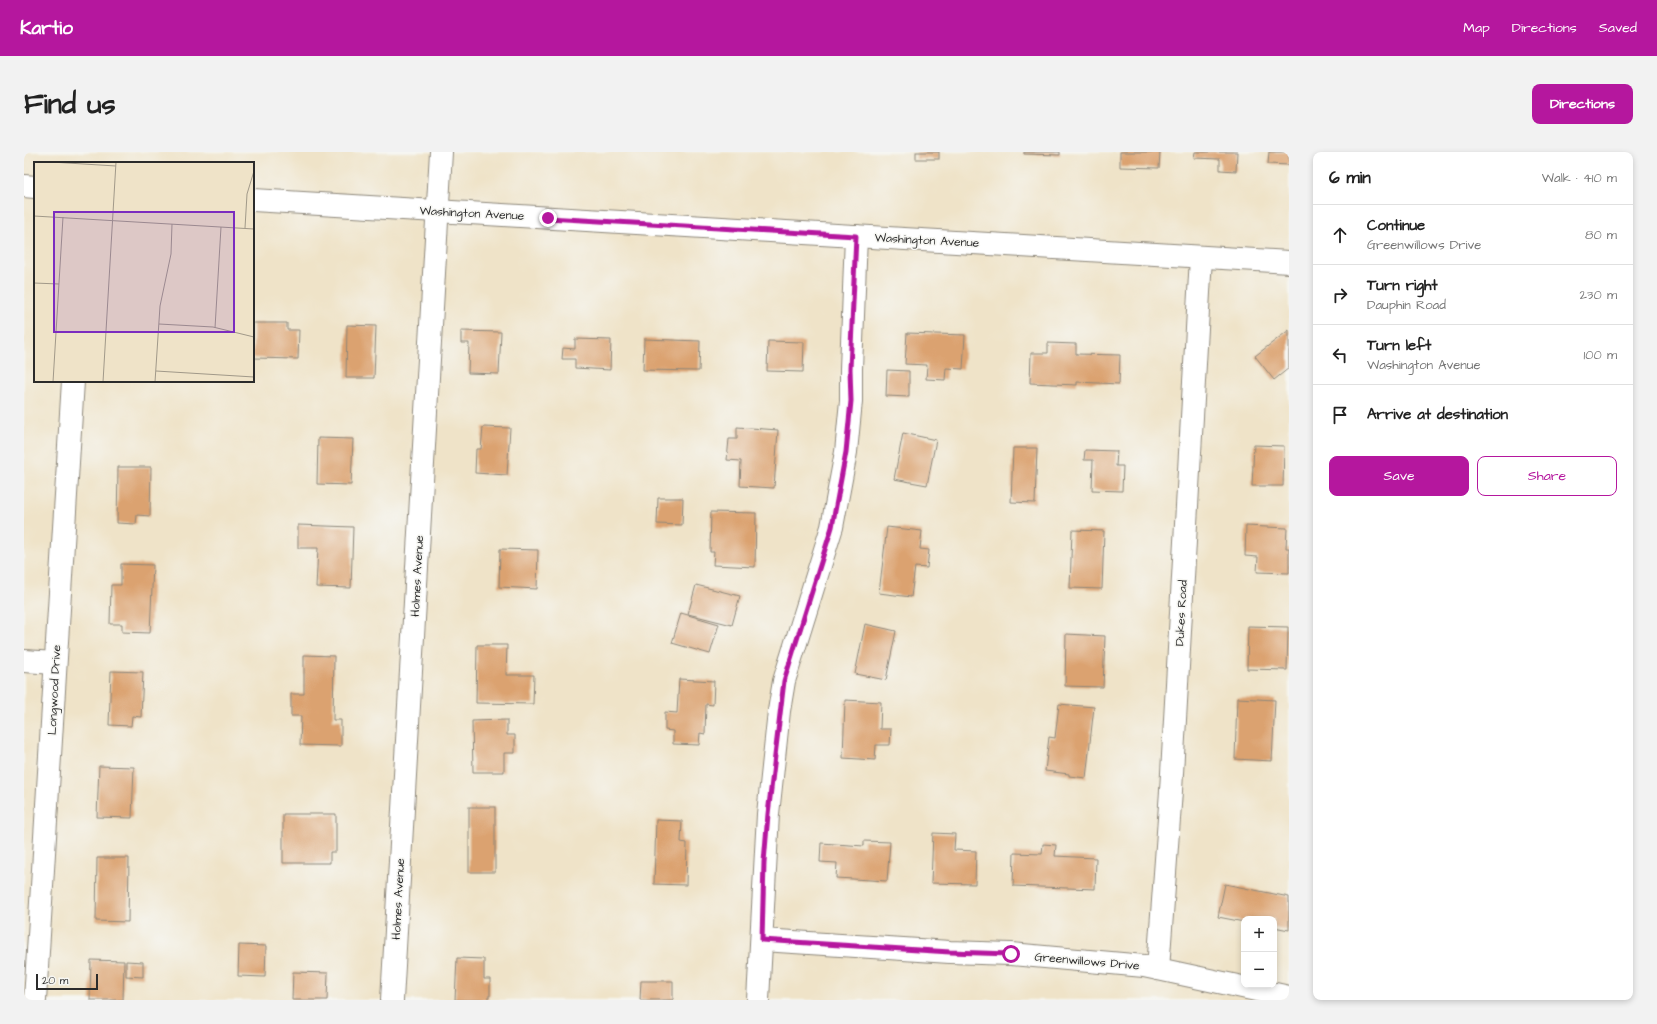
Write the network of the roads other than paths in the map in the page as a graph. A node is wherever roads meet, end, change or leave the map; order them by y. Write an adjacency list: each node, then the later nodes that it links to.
1 (441, 152): 5 (street, Holmes Avenue)
2 (24, 186): 3 (street)
3 (34, 187)
4 (254, 200): 5 (street, Washington Avenue)
5 (438, 211): 6 (street, Washington Avenue); 16 (street, Holmes Avenue)
6 (856, 236): 7 (street, Washington Avenue); 12 (street)
7 (1201, 257): 8 (street, Washington Avenue); 13 (street, Dukes Road)
8 (1289, 262)
9 (73, 382): 11 (street, Longwood Drive)
10 (24, 661): 11 (street)
11 (55, 662): 15 (street, Longwood Drive)
12 (762, 940): 13 (street, Greenwillows Drive); 17 (street)
13 (1158, 969): 14 (street, Greenwillows Drive)
14 (1289, 997)
15 (35, 1000)
16 (392, 1000)
17 (758, 1000)

